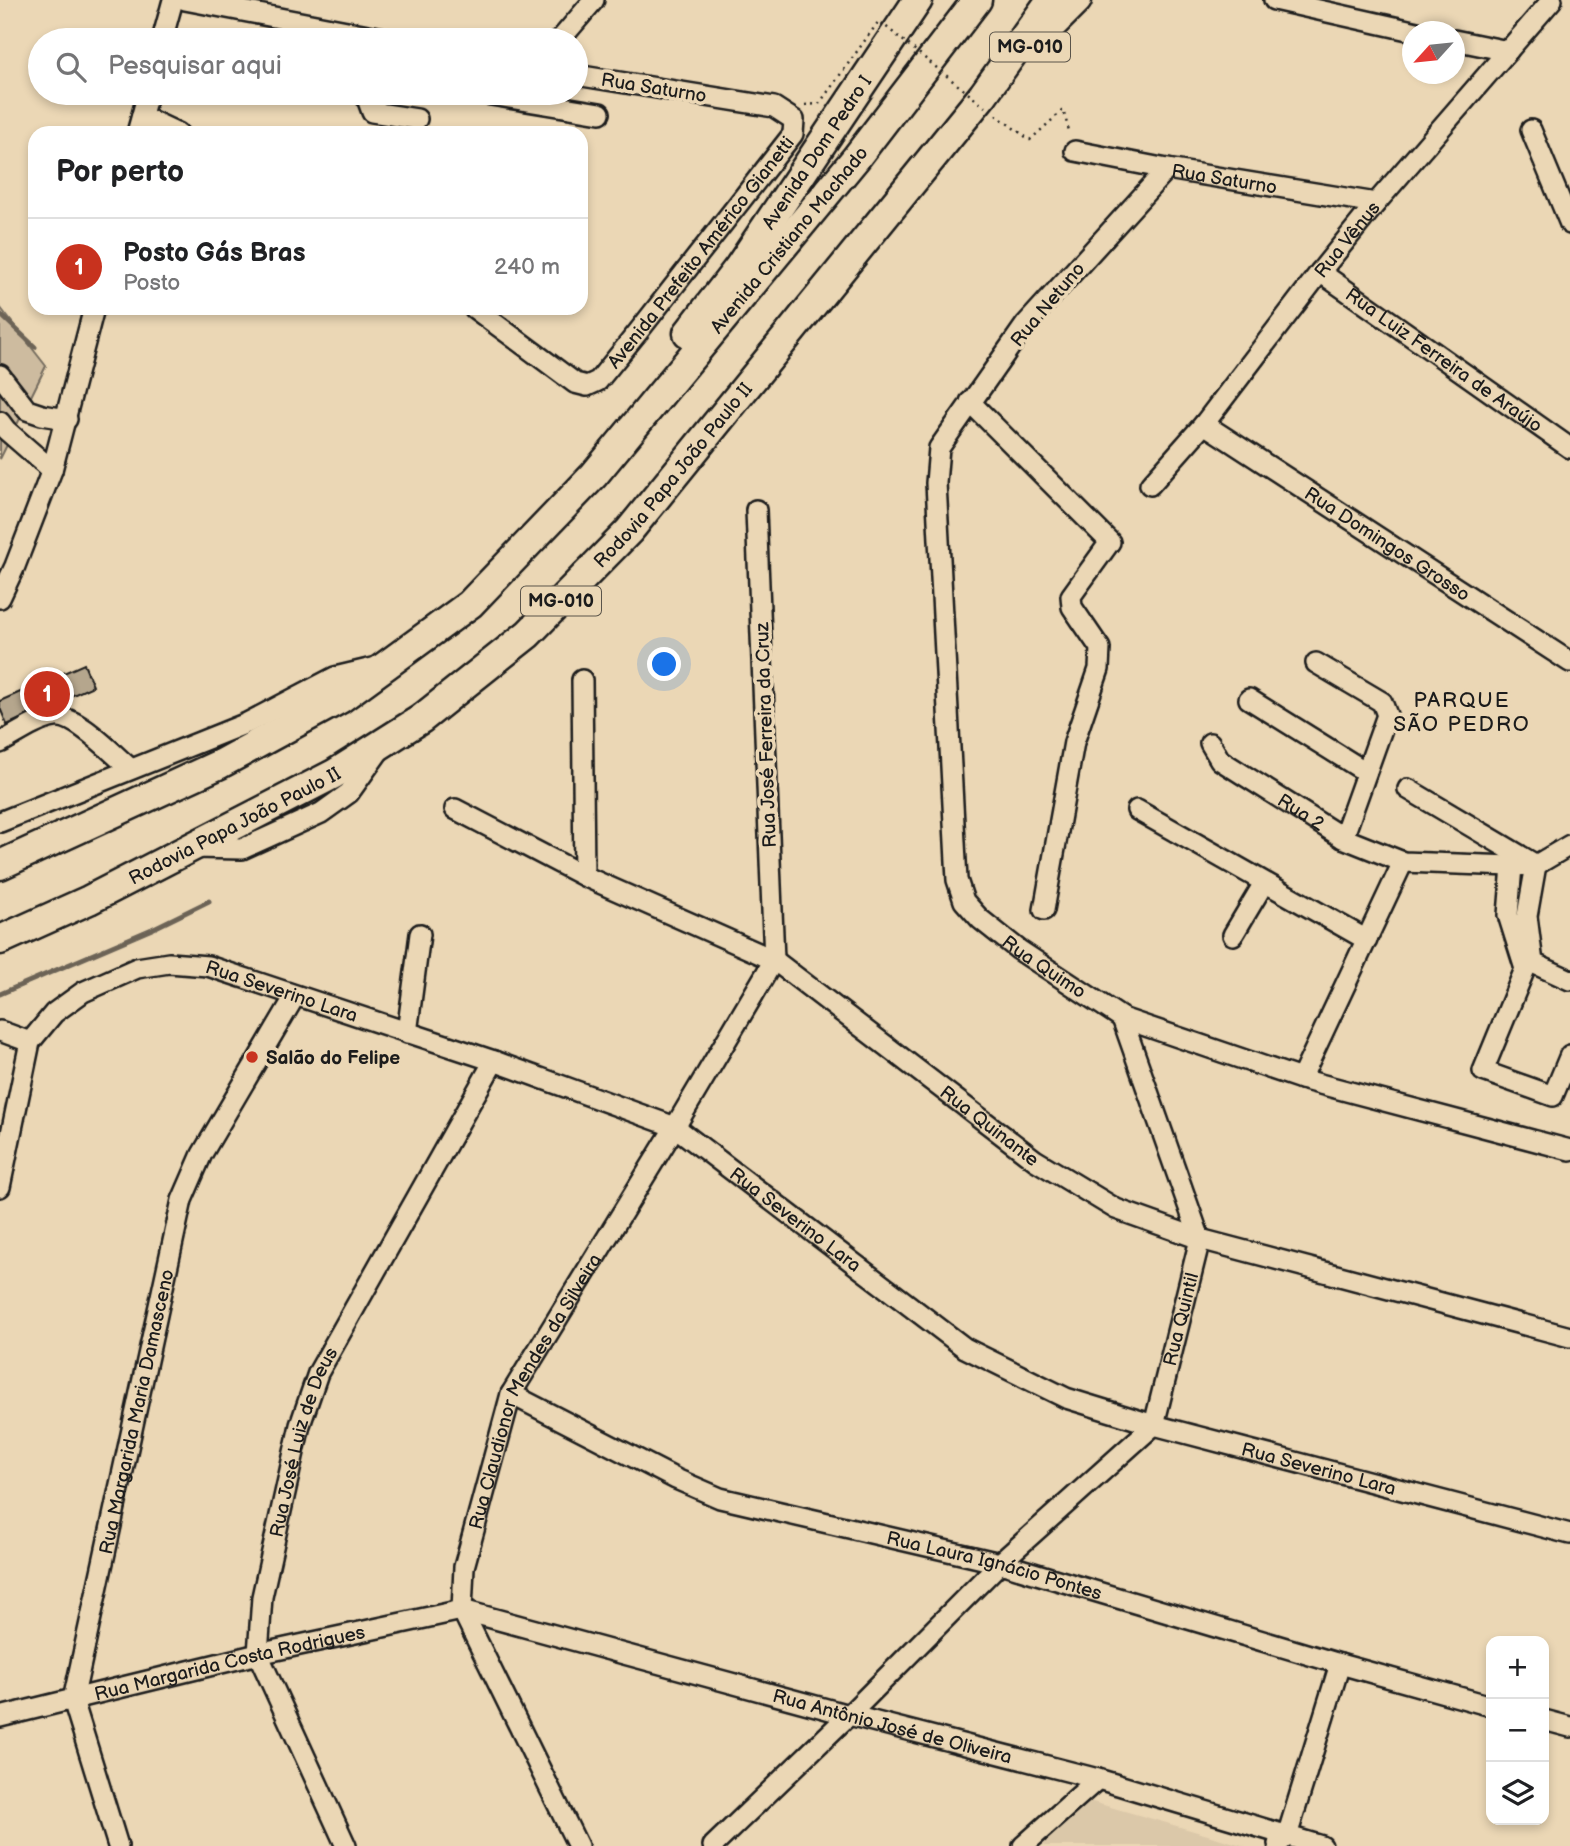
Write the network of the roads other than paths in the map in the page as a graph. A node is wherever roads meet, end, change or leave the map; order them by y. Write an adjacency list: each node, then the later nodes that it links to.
1 (173, 0): 10 (street)
2 (185, 0): 11 (street)
3 (594, 0): 12 (street)
4 (918, 0): 41 (highway, Avenida Dom Pedro I / MG-010)
5 (977, 0): 41 (highway, Avenida Cristiano Machado)
6 (1051, 0): 17 (highway)
7 (1077, 0): 17 (highway, MG-010)
8 (1274, 0): 13 (street)
9 (1552, 0): 15 (street, Rua Vênus)
10 (165, 28)
11 (331, 28)
12 (570, 28)
13 (1402, 28)
14 (1465, 42): 15 (street)
15 (1508, 51): 28 (street, Rua Vênus)
16 (588, 77): 21 (street, Rua Saturno)
17 (987, 104): 70 (highway, Rodovia Papa João Paulo II / MG-010)
18 (145, 105): 24 (street)
19 (369, 105): 23 (street)
20 (561, 105): 22 (street)
21 (774, 107): 32 (street, Avenida Prefeito Américo Gianetti)
22 (600, 113)
23 (417, 119)
24 (139, 125)
25 (1531, 130): 29 (street)
26 (1075, 150): 27 (street, Rua Saturno)
27 (1167, 169): 28 (street, Rua Saturno); 34 (street, Rua Netuno)
28 (1376, 203): 30 (street, Rua Vênus)
29 (1570, 224)
30 (1320, 272): 37 (street, Rua Vênus); 38 (street, Rua Luiz Ferreira de Araújo)
31 (92, 315): 35 (street)
32 (483, 315)
33 (0, 375): 35 (street)
34 (971, 402): 39 (street, Rua Netuno); 66 (street)
35 (67, 419): 40 (street)
36 (0, 422): 40 (street)
37 (1205, 424): 42 (street, Rua Vênus); 45 (street, Rua Domingos Grosso)
38 (1564, 443)
39 (939, 449): 75 (street, Rua Quimo)
40 (52, 470): 44 (street)
41 (594, 475): 46 (highway, MG-010)
42 (1150, 485)
43 (756, 510): 72 (street, Rua José Ferreira da Cruz)
44 (0, 598)
45 (1570, 662)
46 (391, 663): 52 (street, MG-010); 61 (highway, MG-010)
47 (1316, 663): 53 (street)
48 (582, 680): 64 (street)
49 (1249, 699): 53 (street)
50 (0, 743): 52 (street)
51 (1210, 743): 58 (street, Rua 2)
52 (131, 769): 57 (street, MG-010)
53 (1366, 772): 58 (street)
54 (1408, 789): 62 (street)
55 (455, 809): 64 (street, Rua Quinante)
56 (1137, 810): 65 (street)
57 (0, 822)
58 (1343, 838): 60 (street, Rua 2)
59 (1570, 845): 62 (street)
60 (1403, 862): 63 (street, Rua 2); 71 (street)
61 (0, 865)
62 (1536, 865): 63 (street, Rua 2); 67 (street)
63 (1512, 866): 67 (street)
64 (584, 876): 72 (street, Rua Quinante)
65 (1264, 883): 69 (street); 71 (street)
66 (1044, 910)
67 (1517, 916): 73 (street); 79 (street)
68 (420, 934): 77 (street)
69 (1233, 935)
70 (0, 940)
71 (1367, 940): 81 (street)
72 (774, 960): 82 (street, Rua Claudionor Mendes da Silveira); 85 (street, Rua Quinante)
73 (1570, 979)
74 (295, 996): 77 (street, Rua Severino Lara); 78 (street, Rua Severino Lara); 94 (street, Rua Margarida Maria Damasceno)
75 (1122, 1018): 81 (street, Rua Quimo); 85 (street)
76 (0, 1031): 78 (street)
77 (407, 1033): 80 (street, Rua Severino Lara)
78 (30, 1042): 84 (street)
79 (1570, 1055)
80 (494, 1061): 82 (street, Rua Severino Lara); 92 (street, Rua José Luiz de Deus)
81 (1301, 1079): 83 (street, Rua Quimo)
82 (675, 1127): 87 (street, Rua Claudionor Mendes da Silveira); 88 (street, Rua Severino Lara)
83 (1570, 1150)
84 (0, 1187)
85 (1200, 1239): 86 (street, Rua Quinante); 88 (street, Rua Quintil)
86 (1570, 1336)
87 (511, 1394): 90 (street, Rua Laura Ignácio Pontes); 91 (street, Rua Claudionor Mendes da Silveira)
88 (1154, 1425): 89 (street, Rua Severino Lara); 90 (street)
89 (1570, 1534)
90 (1000, 1563): 93 (street, Rua Laura Ignácio Pontes); 96 (street)
91 (462, 1610): 92 (street, Rua Margarida Costa Rodrigues); 96 (street, Rua Antônio José de Oliveira); 104 (street, Rua Claudionor Mendes da Silveira)
92 (258, 1654): 94 (street, Rua Margarida Costa Rodrigues); 103 (street)
93 (1340, 1664): 95 (street, Rua Laura Ignácio Pontes); 101 (street)
94 (74, 1700): 97 (street, Rua Margarida Costa Rodrigues); 102 (street, Rua Margarida Maria Damasceno)
95 (1486, 1705)
96 (849, 1715): 100 (street, Rua Antônio José de Oliveira); 105 (street)
97 (0, 1717)
98 (1549, 1721): 99 (street)
99 (1570, 1727)
100 (1098, 1779): 101 (street, Rua Antônio José de Oliveira); 106 (street)
101 (1282, 1841): 107 (street, Rua Antônio José de Oliveira)
102 (118, 1846)
103 (346, 1846)
104 (578, 1846)
105 (713, 1846)
106 (1023, 1846)
107 (1322, 1846)

